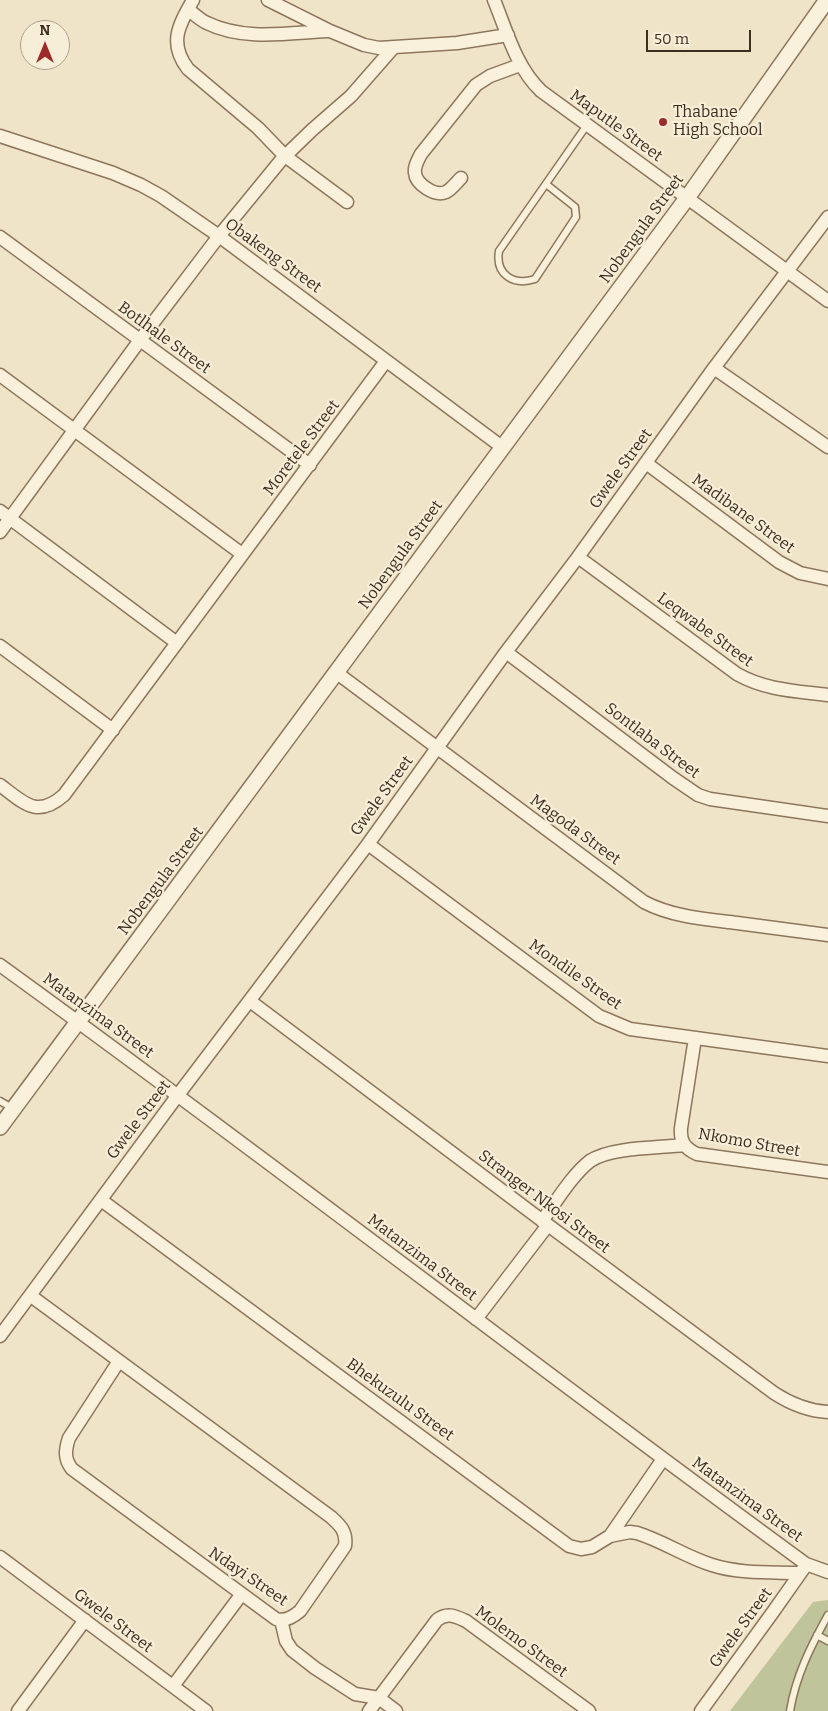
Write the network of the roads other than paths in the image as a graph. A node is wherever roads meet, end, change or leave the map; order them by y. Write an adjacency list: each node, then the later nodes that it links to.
1 (268, 0): 5 (street)
2 (494, 0): 6 (street, Maputle Street)
3 (826, 0): 14 (street, Nobengula Street)
4 (191, 4): 5 (street); 11 (street)
5 (330, 31): 7 (street)
6 (508, 35): 7 (street); 8 (street, Maputle Street)
7 (393, 48): 11 (street)
8 (520, 65): 9 (street, Maputle Street); 12 (street)
9 (587, 125): 13 (lane); 14 (street, Maputle Street)
10 (0, 136): 17 (street, Obakeng Street)
11 (285, 156): 15 (street); 17 (street)
12 (461, 178)
13 (546, 184): 13 (lane)
14 (687, 198): 19 (street, Maputle Street); 26 (street, Nobengula Street)
15 (347, 202)
16 (828, 217): 19 (street, Gwele Street)
17 (219, 236): 21 (street); 22 (street, Obakeng Street)
18 (0, 237): 21 (street, Botlhale Street)
19 (787, 272): 20 (street, Maputle Street); 23 (street, Gwele Street)
20 (828, 301)
21 (140, 340): 25 (street); 29 (street, Botlhale Street)
22 (386, 360): 26 (street, Obakeng Street); 29 (street, Moretele Street)
23 (714, 368): 27 (street); 28 (street, Gwele Street)
24 (0, 375): 25 (street)
25 (75, 430): 30 (street); 32 (street)
26 (502, 447): 38 (street, Nobengula Street)
27 (828, 447)
28 (646, 463): 33 (street, Gwele Street); 34 (street, Madibane Street)
29 (310, 465): 32 (street, Moretele Street)
30 (5, 515): 31 (street); 35 (street)
31 (0, 532)
32 (242, 554): 35 (street, Moretele Street)
33 (578, 557): 37 (street, Gwele Street); 39 (street, Leqwabe Street)
34 (828, 579)
35 (178, 643): 40 (street, Moretele Street)
36 (0, 646): 40 (street)
37 (506, 652): 41 (street, Gwele Street); 43 (street, Sontlaba Street)
38 (337, 673): 41 (street, Magoda Street); 48 (street, Nobengula Street)
39 (828, 696)
40 (113, 730): 42 (street, Moretele Street)
41 (436, 748): 44 (street, Gwele Street); 45 (street, Magoda Street)
42 (0, 785)
43 (828, 816)
44 (368, 844): 47 (street, Gwele Street); 49 (street, Mondile Street)
45 (828, 935)
46 (0, 965): 48 (street, Matanzima Street)
47 (250, 1001): 51 (street, Gwele Street); 58 (street, Stranger Nkosi Street)
48 (78, 1022): 51 (street, Matanzima Street); 53 (street, Nobengula Street)
49 (695, 1038): 50 (street, Mondile Street); 55 (street, Nkomo Street)
50 (828, 1056)
51 (178, 1095): 57 (street, Gwele Street); 60 (street, Matanzima Street)
52 (0, 1101): 53 (lane)
53 (14, 1109): 54 (street, Nobengula Street)
54 (0, 1127)
55 (684, 1145): 56 (street, Nkomo Street); 58 (street)
56 (828, 1172)
57 (100, 1200): 59 (street, Gwele Street); 65 (street, Bhekuzulu Street)
58 (545, 1223): 60 (street); 63 (street, Stranger Nkosi Street)
59 (30, 1296): 61 (street, Gwele Street); 62 (street, Ndayi Street)
60 (476, 1319): 64 (street, Matanzima Street)
61 (0, 1336)
62 (118, 1361): 69 (street, Ndayi Street); 72 (street, Ndayi Street)
63 (828, 1412)
64 (663, 1459): 65 (street, Bhekuzulu Street); 67 (street, Matanzima Street)
65 (610, 1536): 67 (street)
66 (0, 1557): 71 (street, Gwele Street)
67 (803, 1568): 68 (street, Matanzima Street); 82 (street, Gwele Street)
68 (828, 1572)
69 (241, 1595): 72 (street, Ndayi Street); 75 (street)
70 (828, 1615): 73 (lane)
71 (85, 1620): 75 (street, Gwele Street); 77 (street)
72 (281, 1620): 76 (street)
73 (817, 1635): 74 (lane); 83 (lane)
74 (828, 1641)
75 (173, 1686): 78 (street, Gwele Street)
76 (378, 1698): 79 (street, Molemo Street); 80 (street); 81 (street, Molemo Street)
77 (18, 1711)
78 (206, 1711)
79 (369, 1711)
80 (396, 1711)
81 (589, 1711)
82 (701, 1711)
83 (790, 1711)

